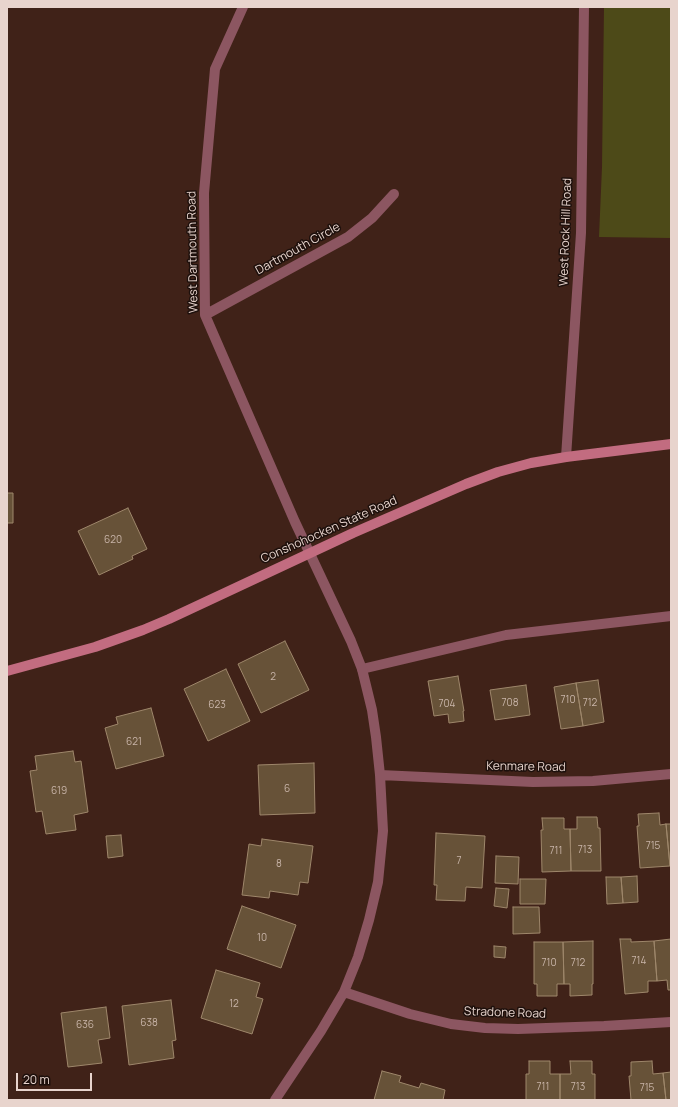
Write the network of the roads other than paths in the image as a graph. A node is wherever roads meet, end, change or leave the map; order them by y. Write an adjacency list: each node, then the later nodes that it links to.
1 (243, 7): 4 (street, West Dartmouth Road)
2 (584, 7): 6 (street, West Rock Hill Road)
3 (394, 194): 4 (street, Dartmouth Circle)
4 (205, 314): 7 (street, West Dartmouth Road)
5 (671, 444): 6 (main road, Conshohocken State Road)
6 (566, 457): 7 (main road, Conshohocken State Road)
7 (310, 553): 9 (street, West Dartmouth Road); 10 (main road, Conshohocken State Road)
8 (671, 616): 9 (street)
9 (362, 669): 12 (street, West Dartmouth Road)
10 (7, 671)
11 (671, 774): 12 (street, Kenmare Road)
12 (380, 775): 13 (street, West Dartmouth Road)
13 (344, 992): 14 (street, Stradone Road); 15 (street, West Dartmouth Road)
14 (671, 1022)
15 (276, 1100)

